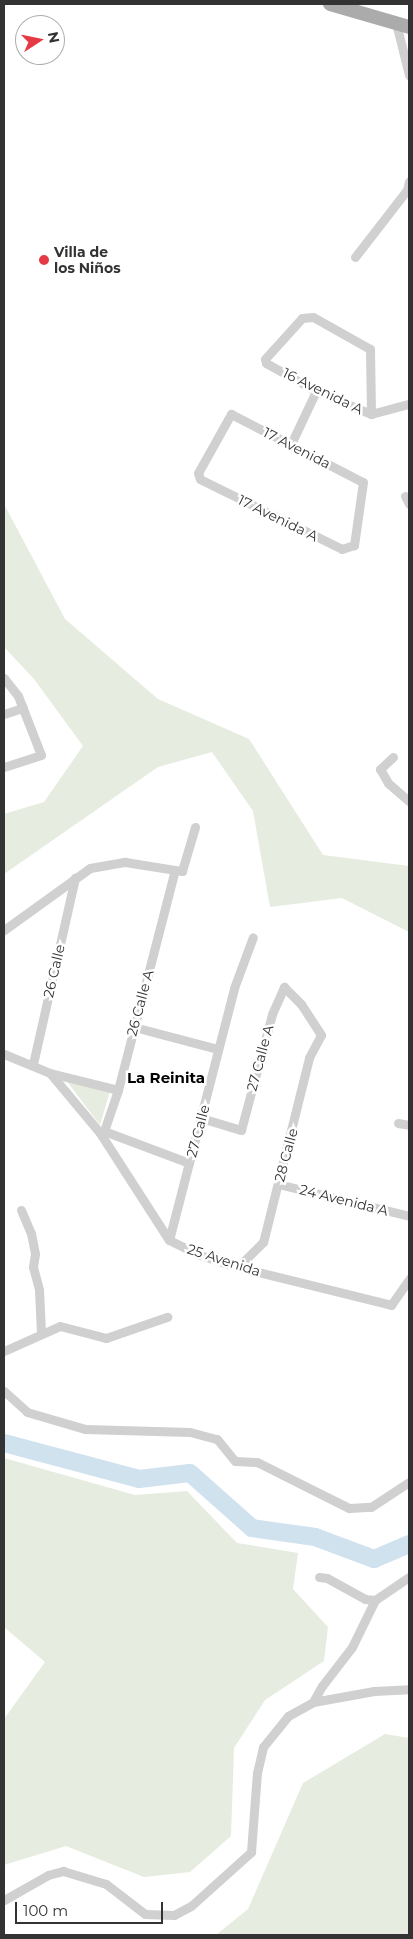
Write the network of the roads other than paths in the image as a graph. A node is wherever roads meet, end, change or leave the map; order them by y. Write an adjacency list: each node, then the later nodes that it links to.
1 (330, 4): 2 (main road)
2 (396, 23): 3 (main road); 4 (street)
3 (409, 27)
4 (409, 75)
5 (409, 181): 6 (street)
6 (355, 257)
7 (316, 391): 9 (street, 16 Avenida A); 9 (street, 16 Avenida A); 10 (street)
8 (409, 404): 9 (street, 16 Avenida A)
9 (371, 414)
10 (291, 444): 11 (street, 17 Avenida); 12 (street, 17 Avenida)
11 (200, 479): 12 (street, 17 Avenida A)
12 (357, 542)
13 (4, 678): 14 (street)
14 (23, 708): 15 (street); 17 (street)
15 (4, 714)
16 (393, 757): 18 (street)
17 (4, 767)
18 (409, 801)
19 (195, 826): 20 (street, 26 Calle A)
20 (179, 870): 21 (street); 24 (street, 26 Calle A)
21 (75, 878): 22 (street); 28 (street, 26 Calle)
22 (4, 930)
23 (253, 937): 26 (street, 27 Calle)
24 (134, 1027): 26 (street); 30 (street, 26 Calle A)
25 (321, 1035): 31 (street, 27 Calle A); 36 (street, 28 Calle)
26 (218, 1049): 31 (street, 27 Calle)
27 (4, 1054): 28 (street)
28 (33, 1064): 29 (street)
29 (50, 1073): 30 (street); 34 (street)
30 (118, 1090): 34 (street, 26 Calle A)
31 (202, 1118): 35 (street, 27 Calle)
32 (398, 1123): 33 (street)
33 (409, 1125)
34 (102, 1132): 35 (street); 39 (street)
35 (189, 1163): 39 (street, 27 Calle)
36 (278, 1184): 38 (street, 24 Avenida A); 40 (street, 28 Calle)
37 (20, 1210): 43 (street)
38 (409, 1216)
39 (169, 1240): 40 (street, 25 Avenida)
40 (238, 1267): 41 (street, 25 Avenida)
41 (409, 1279)
42 (167, 1317): 43 (street)
43 (41, 1332): 44 (street)
44 (4, 1351)
45 (4, 1391): 46 (street)
46 (409, 1482)
47 (319, 1577): 49 (street)
48 (409, 1577): 49 (street)
49 (375, 1600): 51 (street)
50 (409, 1689): 51 (street)
51 (313, 1702): 52 (street)
52 (4, 1900)

